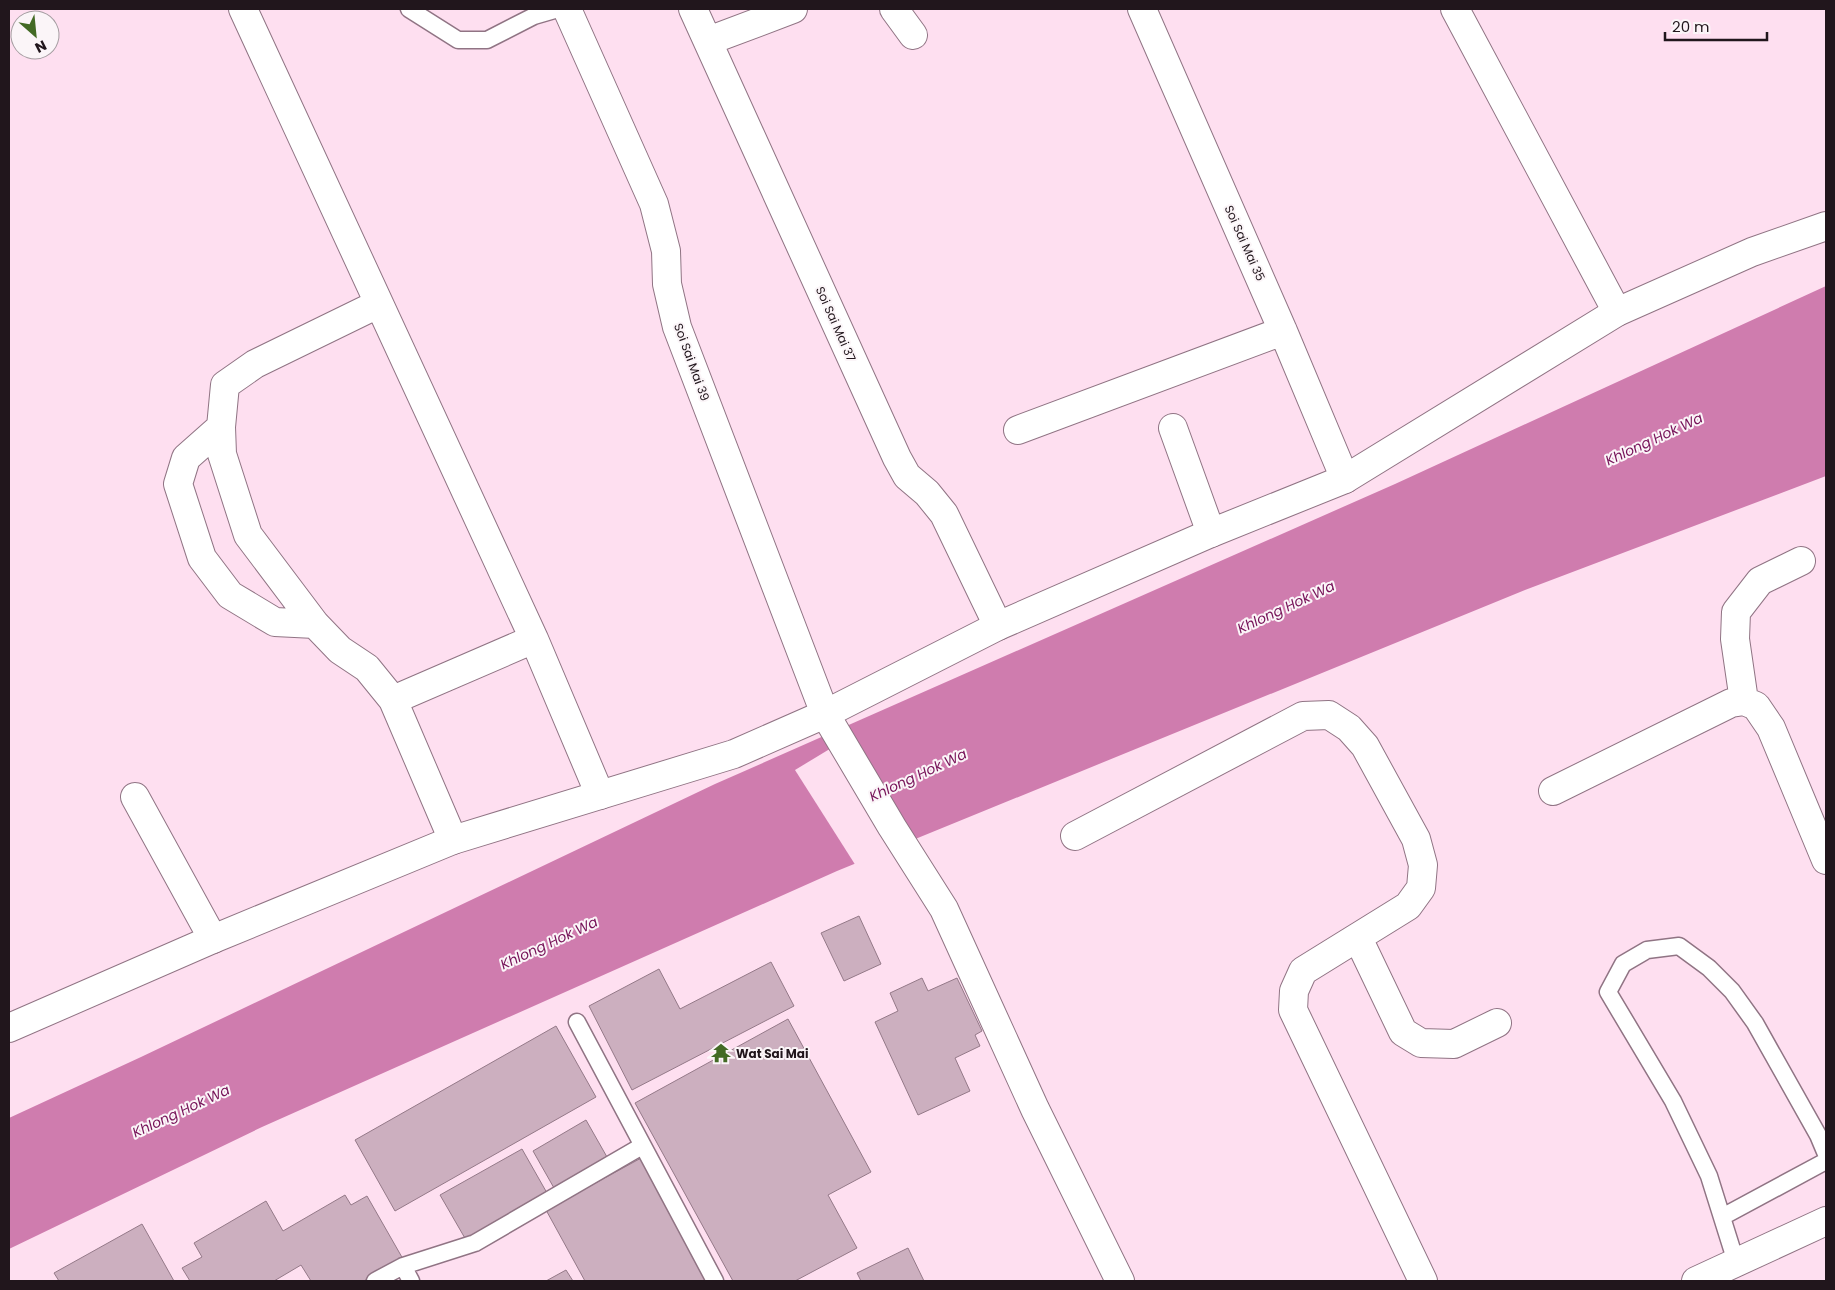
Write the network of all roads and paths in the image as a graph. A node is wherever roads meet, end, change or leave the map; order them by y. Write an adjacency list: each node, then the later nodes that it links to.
1 (243, 9): 13 (street)
2 (409, 9): 3 (lane)
3 (558, 9)
4 (567, 9): 27 (street, Soi Sai Mai 39)
5 (694, 9): 11 (street, Soi Sai Mai 37)
6 (793, 9): 11 (street)
7 (894, 9): 10 (street)
8 (1142, 9): 15 (street, Soi Sai Mai 35)
9 (1456, 9): 14 (street)
10 (913, 35)
11 (708, 41): 23 (street, Soi Sai Mai 37)
12 (1826, 226): 14 (street)
13 (378, 304): 16 (street); 24 (street)
14 (1617, 312): 19 (street)
15 (1283, 332): 18 (street); 19 (street, Soi Sai Mai 35)
16 (221, 428): 22 (street); 22 (street)
17 (1173, 428): 20 (street)
18 (1018, 430)
19 (1345, 479): 20 (street)
20 (1211, 533): 23 (street)
21 (1801, 561): 26 (street)
22 (315, 624): 25 (street)
23 (998, 626): 27 (street)
24 (534, 639): 25 (street); 29 (street)
25 (393, 700): 32 (street)
26 (1744, 701): 28 (street); 33 (street)
27 (829, 722): 29 (street); 49 (street, Soi Sai Mai 39)
28 (1553, 791)
29 (600, 795): 32 (street)
30 (136, 797): 35 (street)
31 (1075, 836): 34 (street)
32 (453, 840): 35 (street)
33 (1826, 860)
34 (1358, 938): 37 (street); 50 (street)
35 (213, 939): 38 (street)
36 (577, 1022): 39 (lane)
37 (1496, 1023)
38 (9, 1028)
39 (642, 1146): 45 (lane); 48 (lane)
40 (1826, 1154): 42 (lane)
41 (1826, 1161): 42 (lane)
42 (1722, 1217): 44 (lane)
43 (1826, 1221): 44 (street)
44 (1736, 1262): 51 (street)
45 (403, 1266): 46 (lane); 47 (lane)
46 (375, 1281)
47 (412, 1281)
48 (716, 1281)
49 (1120, 1281)
50 (1423, 1281)
51 (1696, 1281)

